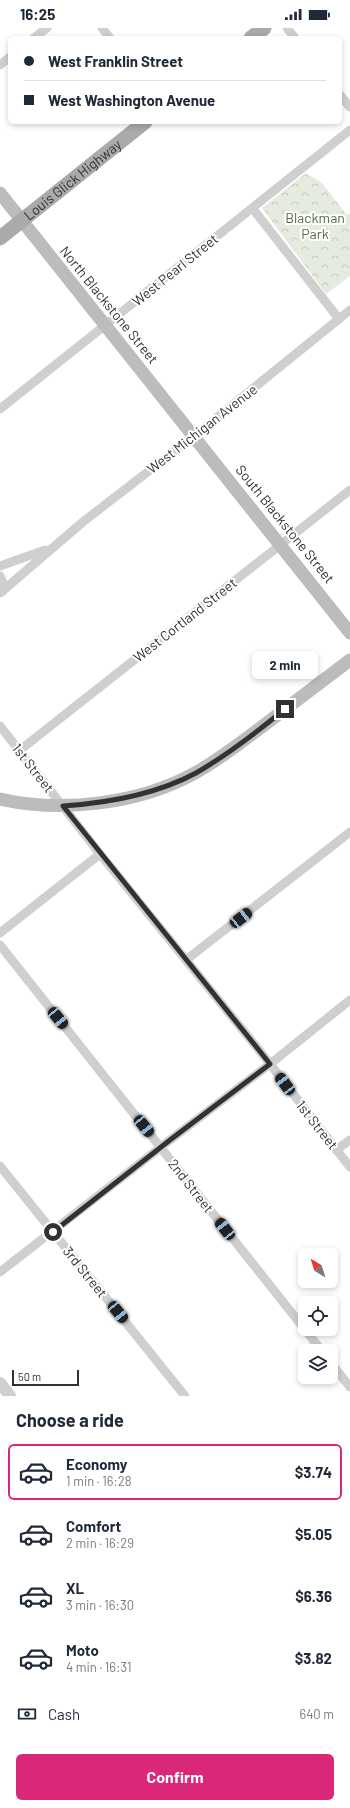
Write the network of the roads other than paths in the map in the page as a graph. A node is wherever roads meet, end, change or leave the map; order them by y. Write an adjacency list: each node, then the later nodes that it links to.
1 (47, 28): 5 (street)
2 (102, 28): 6 (street)
3 (264, 28): 7 (main road)
4 (287, 28): 8 (street)
5 (37, 36)
6 (108, 36)
7 (254, 36)
8 (293, 36)
9 (8, 59): 10 (street)
10 (0, 65)
11 (342, 97): 12 (street)
12 (350, 107)
13 (142, 124): 17 (main road, Louis Glick Highway)
14 (350, 130): 16 (street, West Pearl Street)
15 (0, 193): 17 (main road, North Blackstone Street)
16 (253, 208): 20 (street); 21 (street, West Pearl Street)
17 (22, 220): 18 (main road, Louis Glick Highway); 21 (main road, North Blackstone Street)
18 (0, 238)
19 (350, 310): 20 (street, West Michigan Avenue)
20 (339, 319): 23 (street, West Michigan Avenue)
21 (105, 325): 22 (street, West Pearl Street); 23 (main road, North Blackstone Street)
22 (0, 409)
23 (193, 437): 25 (street, West Michigan Avenue); 26 (main road, South Blackstone Street)
24 (350, 490): 26 (street, West Cortland Street)
25 (53, 546): 27 (street, West Michigan Avenue); 29 (street, West Michigan Avenue)
26 (280, 546): 30 (main road, South Blackstone Street); 33 (street, West Cortland Street)
27 (0, 566)
28 (0, 576): 29 (street, West Michigan Avenue)
29 (1, 592)
30 (350, 633)
31 (350, 660): 35 (main road)
32 (0, 726): 33 (street, 1st Street)
33 (20, 750): 35 (street, 1st Street)
34 (0, 799): 35 (main road)
35 (63, 806): 37 (street, 1st Street)
36 (350, 832): 40 (street)
37 (100, 854): 38 (street); 40 (street, 1st Street)
38 (0, 933)
39 (0, 945): 44 (street, 2nd Street)
40 (186, 960): 42 (street, 1st Street)
41 (350, 1000): 42 (street)
42 (270, 1064): 44 (street); 45 (street, 1st Street)
43 (350, 1140): 45 (street)
44 (161, 1147): 48 (street); 50 (street, 2nd Street)
45 (336, 1150): 47 (street, 1st Street)
46 (0, 1166): 48 (street, 3rd Street)
47 (350, 1168)
48 (53, 1232): 49 (street); 55 (street, 3rd Street)
49 (0, 1272)
50 (316, 1344)
51 (338, 1372): 53 (street)
52 (0, 1383): 54 (street)
53 (350, 1387)
54 (10, 1396)
55 (185, 1396)

